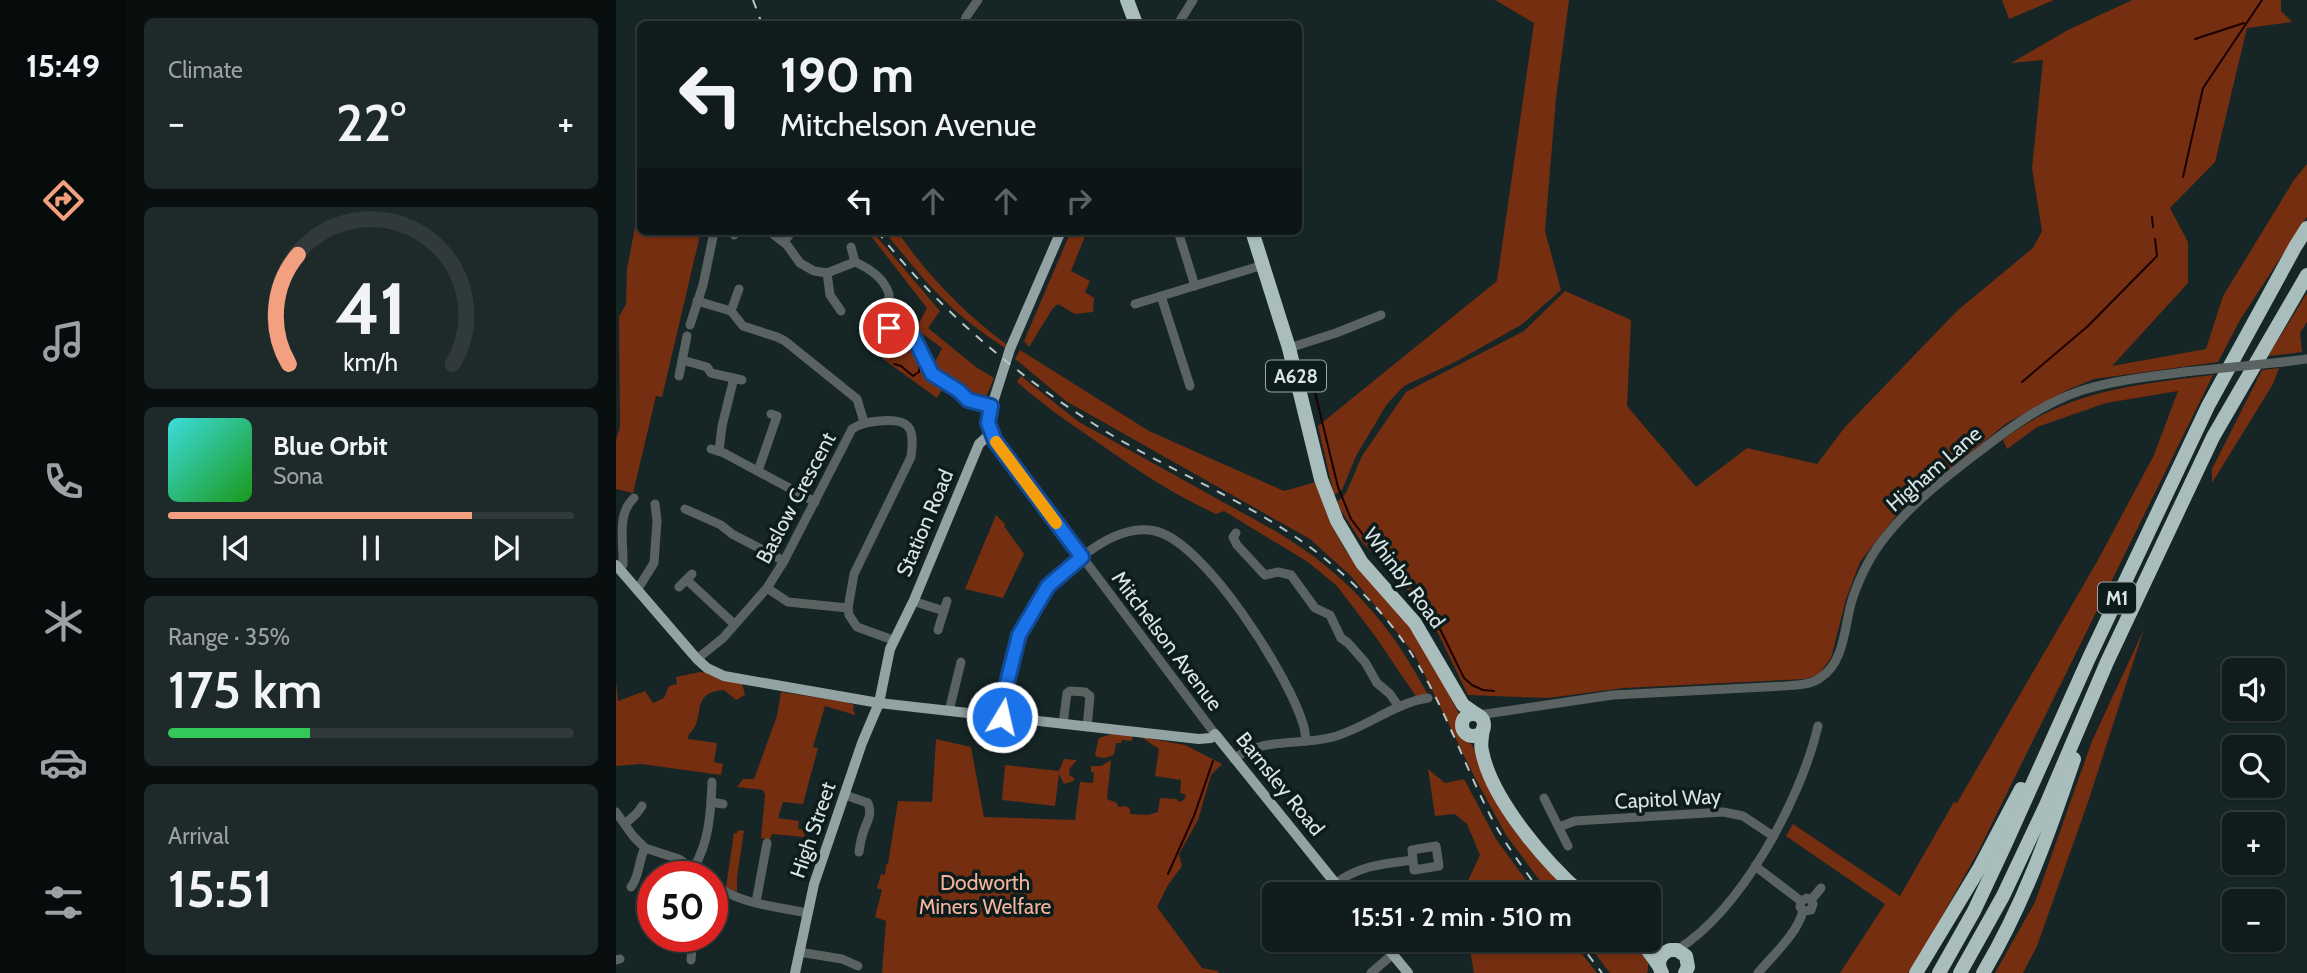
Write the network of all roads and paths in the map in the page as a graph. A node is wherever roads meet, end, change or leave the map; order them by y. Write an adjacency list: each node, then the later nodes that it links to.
1 (978, 0): 4 (street)
2 (1127, 0): 5 (highway)
3 (1193, 0): 6 (street)
4 (965, 21)
5 (1137, 21)
6 (1180, 21)
7 (2307, 229): 62 (highway, M1)
8 (774, 235): 14 (street)
9 (789, 235): 14 (street)
10 (1059, 235): 37 (main road)
11 (1179, 235): 20 (street)
12 (1253, 235): 17 (highway, Whinby Road / A628)
13 (713, 237): 23 (street)
14 (784, 242): 18 (street)
15 (851, 247): 16 (street)
16 (855, 262): 18 (street); 37 (street)
17 (1263, 265): 20 (street); 31 (highway, Whinby Road / A628)
18 (827, 273): 25 (street)
19 (2307, 275): 65 (highway, M1)
20 (1195, 286): 22 (street)
21 (739, 289): 26 (street)
22 (1161, 296): 24 (street); 36 (street)
23 (697, 301): 26 (street); 28 (street)
24 (1135, 304)
25 (841, 311)
26 (731, 312): 30 (street)
27 (1381, 315): 31 (street)
28 (690, 325)
29 (687, 336): 34 (street)
30 (785, 341): 32 (street); 39 (street)
31 (1289, 348): 69 (highway, Whinby Road / A628)
32 (778, 351)
33 (2307, 359): 73 (street, Higham Lane, bridge)
34 (682, 360): 35 (street); 41 (street)
35 (679, 376)
36 (1191, 386)
37 (991, 406): 40 (main road)
38 (771, 414): 41 (street)
39 (864, 422): 43 (street, Baslow Crescent); 57 (street, Baslow Crescent)
40 (990, 433): 49 (street, Mitchelson Avenue); 55 (main road, Station Road)
41 (758, 471): 43 (street)
42 (634, 498): 51 (street)
43 (815, 502): 50 (street, Baslow Crescent)
44 (655, 504): 54 (street)
45 (702, 505): 47 (street)
46 (685, 509): 47 (street)
47 (700, 516): 50 (street)
48 (1236, 533): 70 (street)
49 (1082, 557): 72 (street); 78 (street, Mitchelson Avenue); 79 (street)
50 (784, 561): 53 (street, Baslow Crescent)
51 (618, 571): 54 (main road, Barnsley Road)
52 (686, 580): 59 (street)
53 (767, 588): 57 (street); 59 (street, Baslow Crescent)
54 (637, 590): 63 (main road, Barnsley Road)
55 (914, 600): 58 (street); 61 (main road, Station Road)
56 (947, 601): 58 (street)
57 (848, 608): 61 (street)
58 (944, 611): 60 (street)
59 (733, 624): 63 (street, Baslow Crescent)
60 (938, 630)
61 (893, 640): 68 (main road, Station Road)
62 (2089, 658): 126 (highway, M1); 127 (highway, M1)
63 (697, 659): 67 (main road, Barnsley Road)
64 (961, 662): 71 (street)
65 (2107, 662): 128 (highway, M1); 129 (highway, M1)
66 (1428, 698): 70 (street)
67 (854, 699): 68 (main road, Barnsley Road); 80 (main road)
68 (879, 703): 71 (main road, Barnsley Road); 80 (main road, High Street)
69 (1463, 705): 73 (highway, Whinby Road / A628); 77 (highway)
70 (1399, 708): 79 (street)
71 (949, 711): 72 (main road, Barnsley Road)
72 (1000, 716): 74 (main road, Barnsley Road)
73 (1481, 721): 77 (highway); 81 (highway)
74 (1063, 724): 76 (main road, Barnsley Road); 76 (street)
75 (1818, 726): 92 (street)
76 (1087, 727): 78 (main road, Barnsley Road)
77 (1466, 730): 81 (highway)
78 (1215, 734): 82 (main road, Barnsley Road)
79 (1306, 741): 82 (street)
80 (862, 743): 84 (main road, High Street)
81 (1481, 748): 103 (highway)
82 (1234, 759): 101 (main road, Barnsley Road)
83 (712, 782): 86 (street)
84 (845, 795): 96 (street); 109 (main road, High Street)
85 (1544, 798): 91 (street)
86 (711, 802): 87 (street); 99 (street)
87 (723, 804)
88 (642, 806): 90 (street)
89 (616, 812): 90 (street)
90 (625, 824): 95 (street)
91 (1559, 827): 92 (street, Capitol Way); 94 (street)
92 (1773, 836): 100 (street)
93 (767, 843): 107 (street)
94 (1569, 846)
95 (645, 848): 98 (street); 104 (street)
96 (859, 852)
97 (1413, 860): 102 (street)
98 (683, 861)
99 (698, 861)
100 (1755, 866): 108 (street); 111 (street)
101 (1335, 882)
102 (1338, 882)
103 (1569, 882)
104 (631, 887)
105 (1821, 888): 108 (street)
106 (728, 894): 107 (street)
107 (756, 902): 109 (street)
108 (1807, 905): 110 (street); 125 (street)
109 (807, 913): 115 (main road, High Street)
110 (1822, 916)
111 (1700, 934): 113 (street); 121 (street)
112 (1661, 949): 113 (highway)
113 (1671, 951): 120 (highway); 121 (highway)
114 (692, 952): 118 (street)
115 (799, 952): 119 (street); 122 (main road, High Street)
116 (1647, 952): 120 (highway)
117 (1393, 954): 123 (street); 124 (main road)
118 (691, 960)
119 (858, 966)
120 (1659, 970)
121 (1687, 970)
122 (795, 973)
123 (1371, 973)
124 (1408, 973)
125 (1758, 973)
126 (1916, 973)
127 (1939, 973)
128 (1961, 973)
129 (1983, 973)

